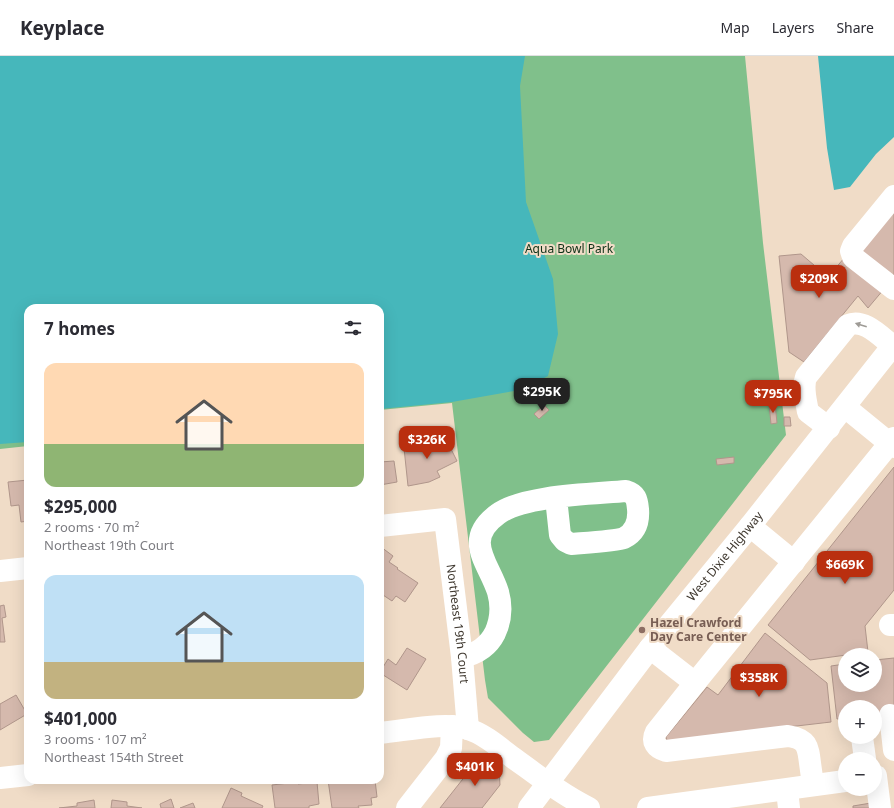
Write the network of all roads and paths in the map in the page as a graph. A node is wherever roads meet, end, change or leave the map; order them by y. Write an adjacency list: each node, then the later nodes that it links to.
1 (894, 196): 2 (street)
2 (894, 289)
3 (891, 351): 4 (street, West Dixie Highway); 5 (street, one-way to 5)
4 (845, 407): 5 (street, West Dixie Highway); 6 (street)
5 (829, 428): 9 (street, West Dixie Highway)
6 (892, 443): 10 (street)
7 (556, 498): 14 (street)
8 (384, 526): 14 (street, Northeast 19th Court)
9 (750, 526): 10 (street); 13 (street, West Dixie Highway)
10 (794, 562): 15 (street)
11 (24, 568): 12 (street)
12 (0, 571)
13 (650, 648): 15 (street); 23 (street, West Dixie Highway)
14 (462, 657): 17 (street, Northeast 19th Court)
15 (695, 683): 24 (street)
16 (890, 715): 19 (street)
17 (460, 727): 18 (street); 23 (street); 29 (street, Northeast 19th Court)
18 (384, 734)
19 (894, 750)
20 (24, 775): 21 (street)
21 (0, 778)
22 (838, 782): 24 (street)
23 (549, 784): 30 (street, West Dixie Highway); 31 (street)
24 (813, 785): 26 (street)
25 (879, 796): 32 (street)
26 (788, 799): 27 (street)
27 (718, 804): 28 (street)
28 (660, 807)
29 (407, 808)
30 (529, 808)
31 (589, 808)
32 (880, 808)

